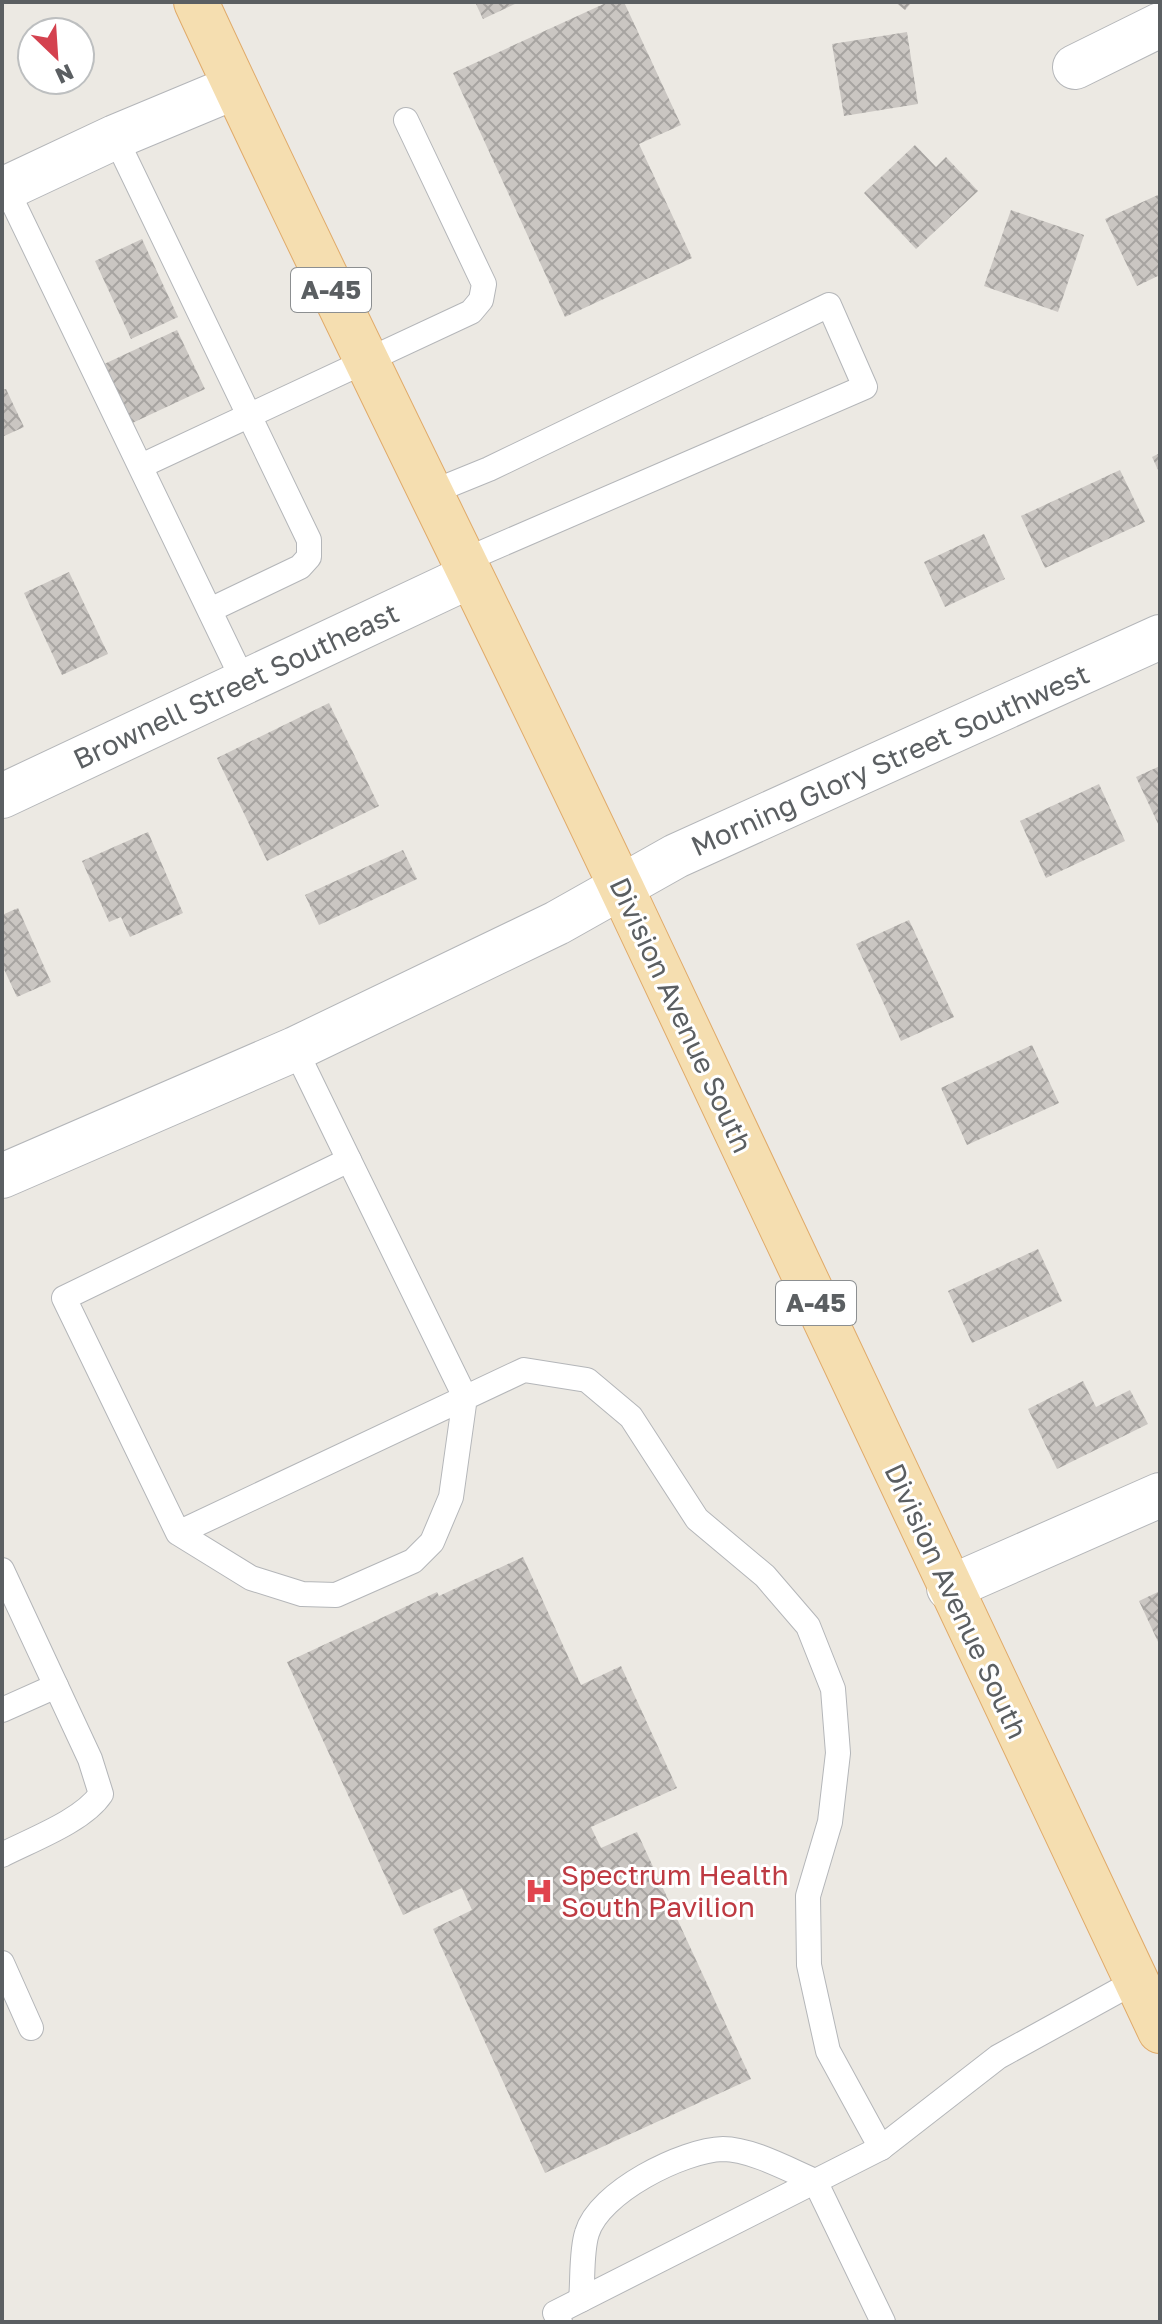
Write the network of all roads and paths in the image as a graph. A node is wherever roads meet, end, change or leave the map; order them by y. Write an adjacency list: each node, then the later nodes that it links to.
1 (196, 2): 4 (main road, Division Avenue South / A-45)
2 (1160, 25): 3 (street)
3 (1075, 67)
4 (235, 87): 6 (street); 8 (main road, Division Avenue South / A-45)
5 (406, 120): 8 (lane)
6 (115, 137): 7 (street); 9 (lane)
7 (4, 189): 10 (lane)
8 (366, 362): 9 (lane); 11 (main road, Division Avenue South / A-45)
9 (250, 415): 10 (lane); 13 (lane)
10 (141, 466): 13 (lane)
11 (430, 493): 12 (main road, Division Avenue South / A-45); 12 (lane)
12 (466, 568): 15 (street, Brownell Street Southeast); 17 (main road, Division Avenue South / A-45)
13 (210, 610): 15 (lane)
14 (1160, 637): 17 (street, Morning Glory Street Southwest)
15 (244, 682): 16 (street, Brownell Street Southeast)
16 (2, 796)
17 (622, 887): 18 (street, Morning Glory Street Southwest); 25 (main road, Division Avenue South / A-45)
18 (295, 1049): 19 (lane); 20 (street, Morning Glory Street Southwest)
19 (349, 1160): 21 (lane); 23 (lane)
20 (2, 1176)
21 (465, 1397): 23 (lane); 23 (lane); 33 (lane)
22 (1160, 1495): 25 (street)
23 (178, 1533)
24 (2, 1570): 26 (lane)
25 (949, 1588): 30 (main road, Division Avenue South / A-45)
26 (56, 1686): 27 (lane); 28 (lane)
27 (2, 1710)
28 (2, 1855)
29 (2, 1963): 31 (lane)
30 (1148, 1976): 32 (main road, Division Avenue South / A-45); 33 (lane)
31 (31, 2028)
32 (1160, 2031)
33 (881, 2148): 34 (lane)
34 (815, 2181): 35 (lane); 35 (lane); 37 (lane)
35 (581, 2300): 36 (lane)
36 (560, 2322)
37 (883, 2322)

